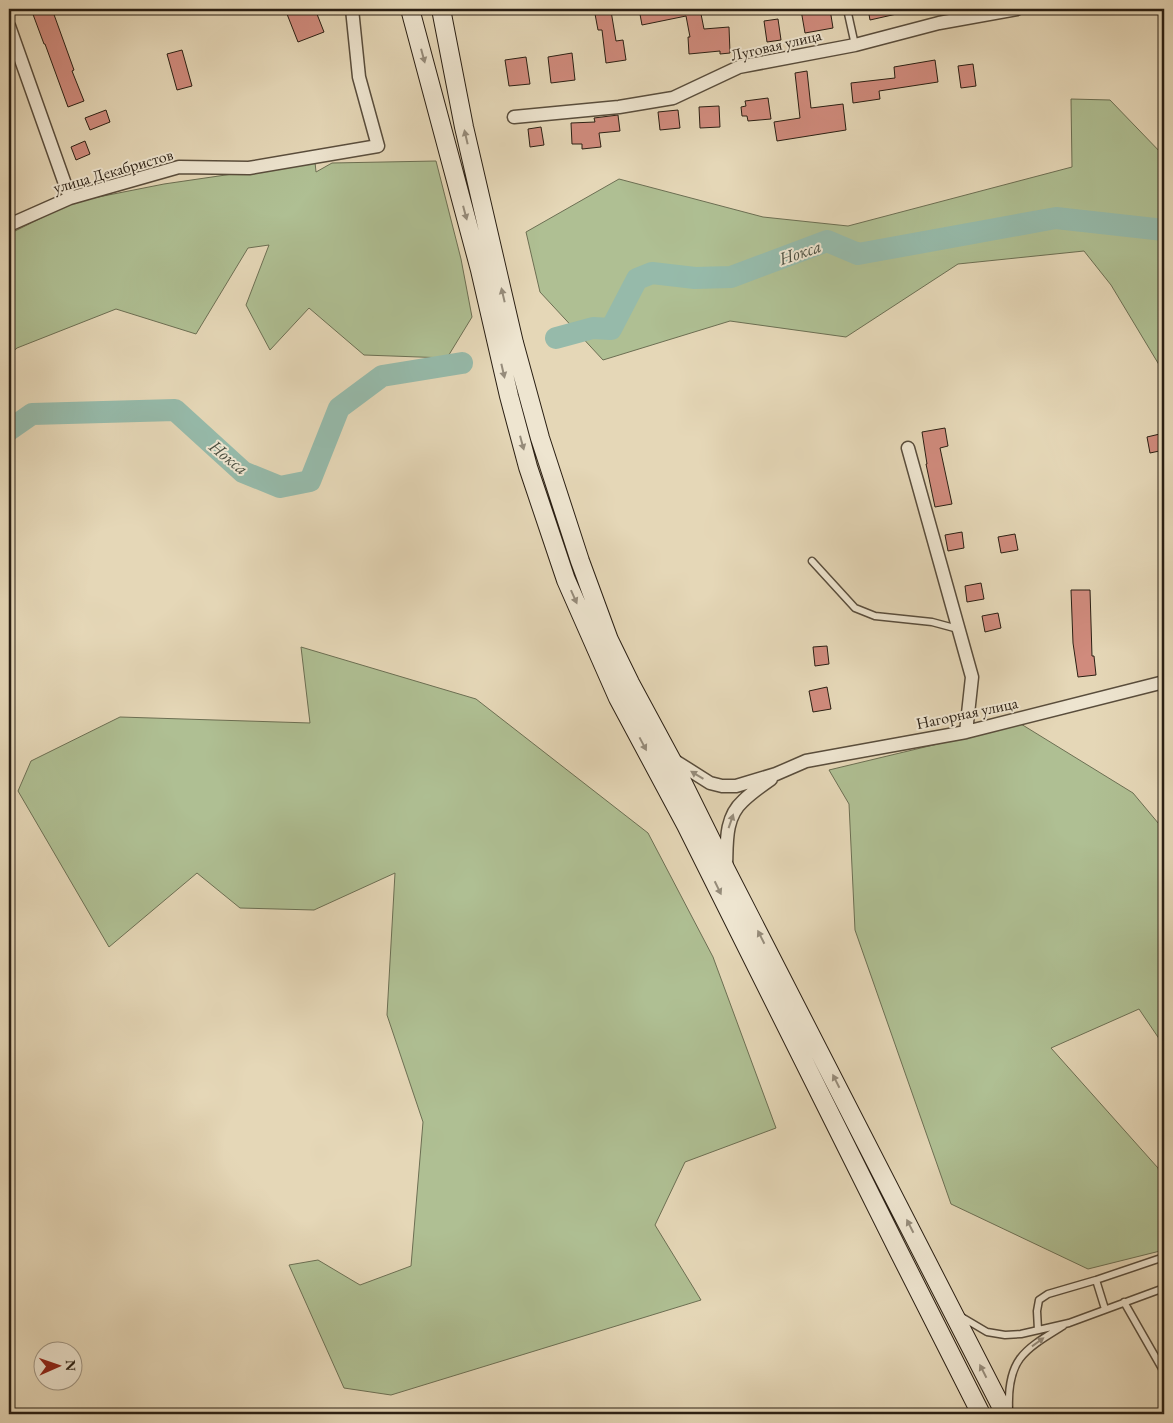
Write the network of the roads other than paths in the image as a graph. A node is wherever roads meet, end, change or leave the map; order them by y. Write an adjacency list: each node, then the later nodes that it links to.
1 (352, 9): 9 (street, улица Декабристов)
2 (410, 9): 28 (main road, one-way to 28)
3 (441, 9): 16 (main road, one-way to 3)
4 (847, 9): 7 (lane)
5 (1018, 9): 7 (street, Луговая улица)
6 (9, 26): 9 (street)
7 (855, 45): 8 (street, Луговая улица)
8 (514, 117)
9 (70, 198): 10 (street, улица Декабристов)
10 (9, 225)
11 (908, 448): 13 (street)
12 (812, 561): 13 (lane)
13 (958, 629): 15 (street)
14 (1164, 682): 15 (street, Нагорная улица)
15 (966, 732): 17 (street, Нагорная улица)
16 (672, 759): 17 (street, one-way to 16); 18 (main road)
17 (776, 774): 18 (street, one-way to 17)
18 (726, 870): 24 (main road, one-way to 18)
19 (1164, 1257): 20 (lane)
20 (1096, 1280): 23 (lane); 26 (lane)
21 (1164, 1288): 22 (lane)
22 (1124, 1302): 23 (lane); 27 (lane)
23 (1105, 1309): 25 (lane)
24 (953, 1311): 26 (lane); 29 (main road, one-way to 24)
25 (1069, 1323): 26 (lane); 29 (lane, one-way to 25)
26 (1038, 1330)
27 (1164, 1372)
28 (982, 1414)
29 (1007, 1414)

